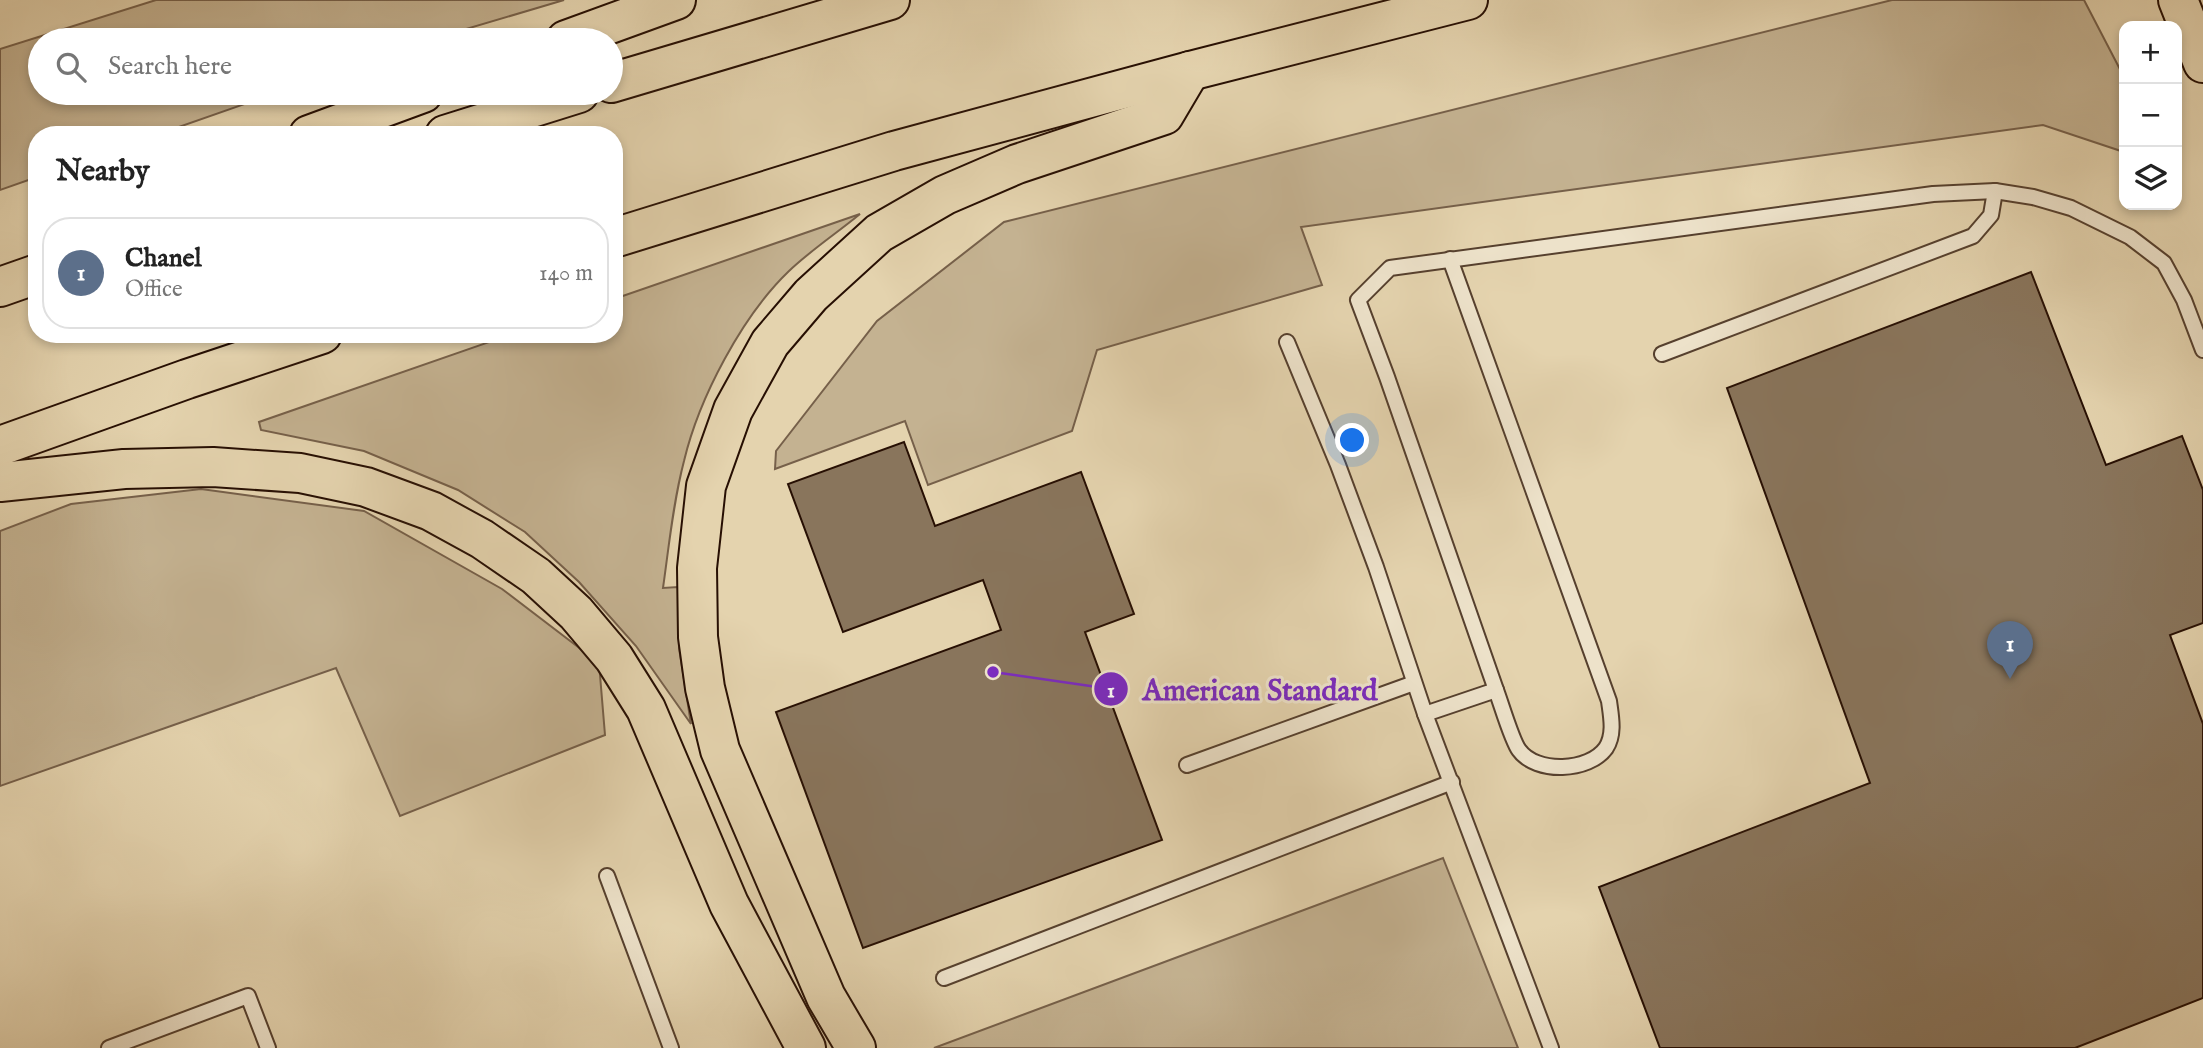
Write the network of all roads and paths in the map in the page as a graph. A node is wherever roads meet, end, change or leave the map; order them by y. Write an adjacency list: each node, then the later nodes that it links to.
1 (676, 0): 5 (highway)
2 (890, 0): 8 (highway)
3 (1468, 0): 7 (highway)
4 (2178, 0): 6 (highway)
5 (599, 28)
6 (2203, 63)
7 (1190, 71): 14 (highway); 35 (highway)
8 (623, 79)
9 (390, 105): 11 (highway)
10 (541, 105): 12 (highway)
11 (333, 126)
12 (474, 126)
13 (1994, 191): 15 (lane); 20 (lane); 21 (lane)
14 (623, 235)
15 (1450, 260): 25 (lane); 25 (lane)
16 (28, 277): 17 (highway)
17 (0, 287)
18 (1287, 342): 24 (lane)
19 (295, 343): 22 (highway)
20 (2203, 350)
21 (1662, 354)
22 (0, 446)
23 (0, 482): 34 (highway)
24 (1414, 683): 26 (lane); 27 (lane)
25 (1496, 690): 26 (lane)
26 (1425, 714): 28 (lane)
27 (1188, 765)
28 (1452, 782): 30 (lane); 36 (lane)
29 (607, 876): 33 (lane)
30 (944, 978)
31 (109, 1048): 32 (lane)
32 (268, 1048)
33 (671, 1048)
34 (806, 1048)
35 (856, 1048)
36 (1551, 1048)

